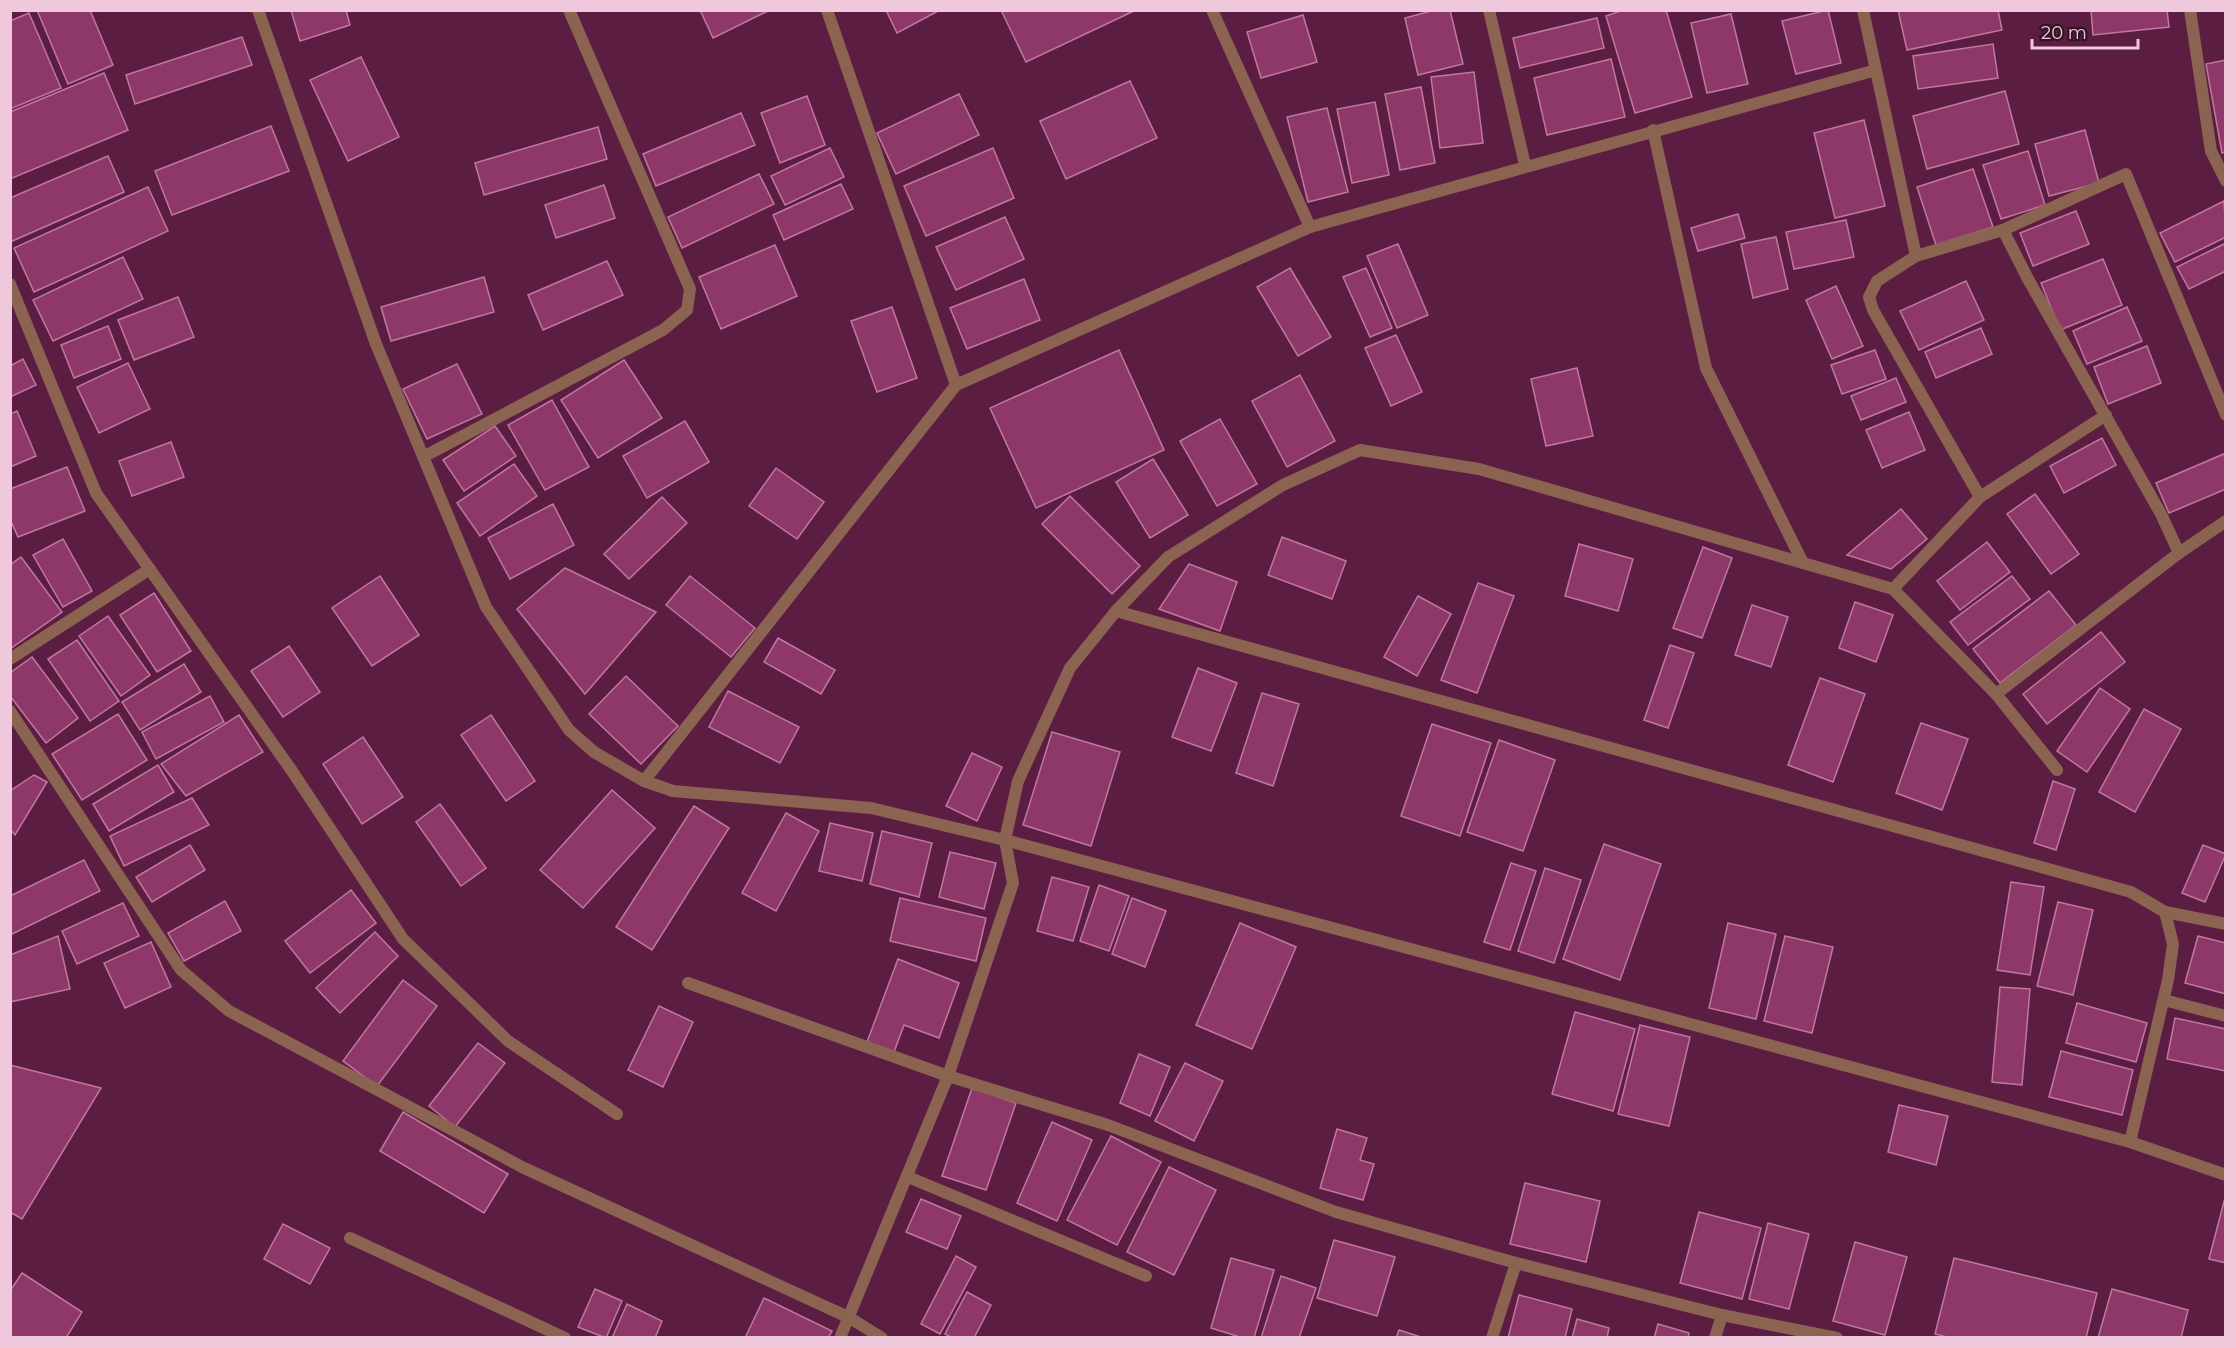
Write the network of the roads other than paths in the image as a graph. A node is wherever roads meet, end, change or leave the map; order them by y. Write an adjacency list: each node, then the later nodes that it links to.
1 (258, 10): 19 (street)
2 (569, 10): 19 (street)
3 (827, 10): 16 (street)
4 (1212, 10): 12 (street)
5 (1489, 10): 10 (street)
6 (1863, 10): 8 (street)
7 (2190, 10): 11 (street)
8 (1876, 70): 9 (street); 14 (street)
9 (1653, 130): 10 (street); 23 (street)
10 (1525, 165): 12 (street)
11 (2226, 181)
12 (1310, 227): 16 (street)
13 (2003, 230): 14 (street); 17 (street); 18 (street)
14 (1916, 256): 20 (street)
15 (10, 284): 24 (street)
16 (956, 385): 31 (street)
17 (2106, 415): 20 (street); 22 (street)
18 (2226, 415)
19 (423, 457): 31 (street)
20 (1980, 497): 25 (street)
21 (2226, 521): 22 (street)
22 (2179, 553): 28 (street)
23 (1803, 562): 25 (street); 26 (street)
24 (150, 569): 27 (street); 39 (street)
25 (1893, 589): 28 (street)
26 (1116, 611): 32 (street); 33 (street)
27 (10, 659)
28 (1996, 694): 30 (street)
29 (10, 711): 47 (street)
30 (2057, 770)
31 (644, 781): 32 (street)
32 (1005, 840): 38 (street); 40 (street)
33 (2165, 912): 34 (street); 36 (street)
34 (2226, 924)
35 (688, 983): 38 (street)
36 (2164, 1000): 37 (street); 40 (street)
37 (2226, 1016)
38 (948, 1076): 42 (street); 44 (street)
39 (617, 1114)
40 (2130, 1142): 41 (street)
41 (2226, 1175)
42 (908, 1177): 45 (street); 47 (street)
43 (350, 1238): 48 (street)
44 (1516, 1263): 46 (street); 51 (street)
45 (1146, 1275)
46 (1722, 1315): 52 (street); 53 (street)
47 (850, 1318): 49 (street); 50 (street)
48 (565, 1338)
49 (840, 1338)
50 (882, 1338)
51 (1492, 1338)
52 (1715, 1338)
53 (1837, 1338)

